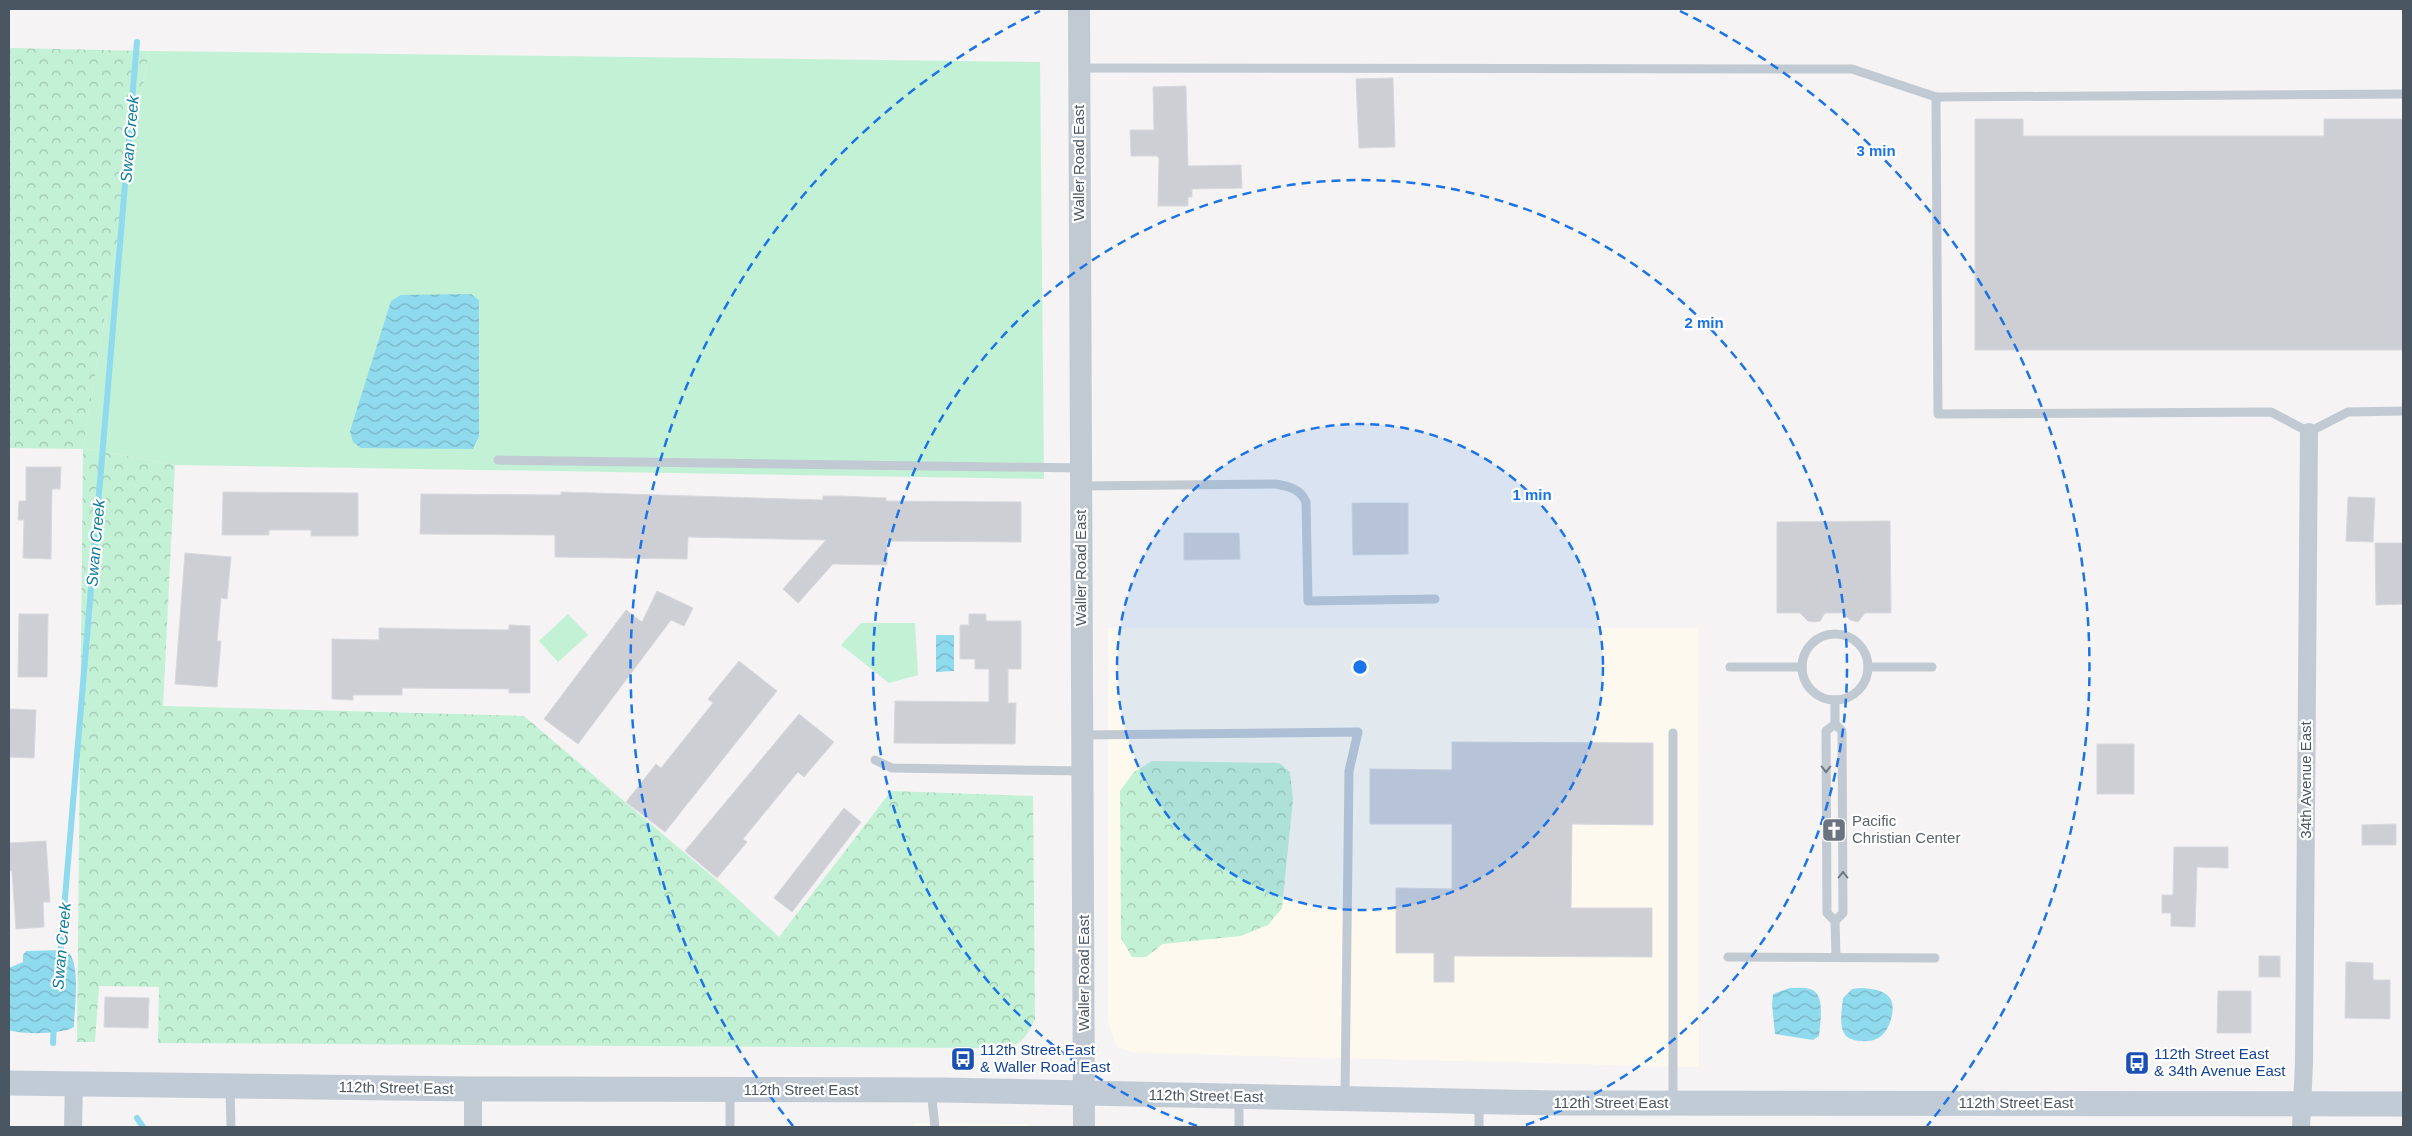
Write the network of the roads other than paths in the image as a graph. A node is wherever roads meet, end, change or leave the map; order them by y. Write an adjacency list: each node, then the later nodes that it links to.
1 (1078, 9): 2 (street, Waller Road East)
2 (1079, 68): 4 (lane); 8 (street, Waller Road East)
3 (2403, 94): 4 (lane)
4 (1936, 97): 6 (lane)
5 (2403, 411): 6 (lane)
6 (2309, 432): 36 (street, 34th Avenue East)
7 (498, 460): 8 (lane)
8 (1081, 477): 9 (lane); 17 (street, Waller Road East)
9 (1435, 599)
10 (1730, 667): 11 (lane)
11 (1802, 667): 12 (lane); 14 (lane)
12 (1868, 667): 13 (lane); 14 (lane)
13 (1932, 667)
14 (1835, 700): 15 (lane)
15 (1834, 724): 20 (lane, one-way to 20); 20 (lane, one-way to 15)
16 (1673, 733): 34 (lane)
17 (1082, 735): 19 (street, Waller Road East); 32 (lane)
18 (875, 760): 19 (lane)
19 (1083, 771): 30 (street, Waller Road East)
20 (1835, 921): 22 (lane)
21 (1728, 956): 22 (lane)
22 (1836, 956): 23 (lane)
23 (1935, 958)
24 (9, 1083): 25 (main road, 112th Street East)
25 (74, 1084): 26 (main road, 112th Street East); 37 (street)
26 (230, 1086): 27 (main road, 112th Street East); 38 (lane)
27 (474, 1089): 28 (main road, 112th Street East); 39 (street)
28 (730, 1090): 29 (main road, 112th Street East); 40 (lane)
29 (931, 1090): 30 (main road, 112th Street East); 41 (lane)
30 (1084, 1094): 31 (main road, 112th Street East); 42 (street, Waller Road East)
31 (1239, 1097): 32 (main road, 112th Street East); 43 (lane)
32 (1345, 1099): 33 (main road, 112th Street East)
33 (1479, 1101): 34 (main road, 112th Street East); 44 (lane)
34 (1673, 1103): 36 (main road, 112th Street East)
35 (2403, 1104): 36 (main road, 112th Street East)
36 (2301, 1116)
37 (73, 1127)
38 (231, 1127)
39 (473, 1127)
40 (730, 1127)
41 (935, 1127)
42 (1084, 1127)
43 (1238, 1127)
44 (1479, 1127)

